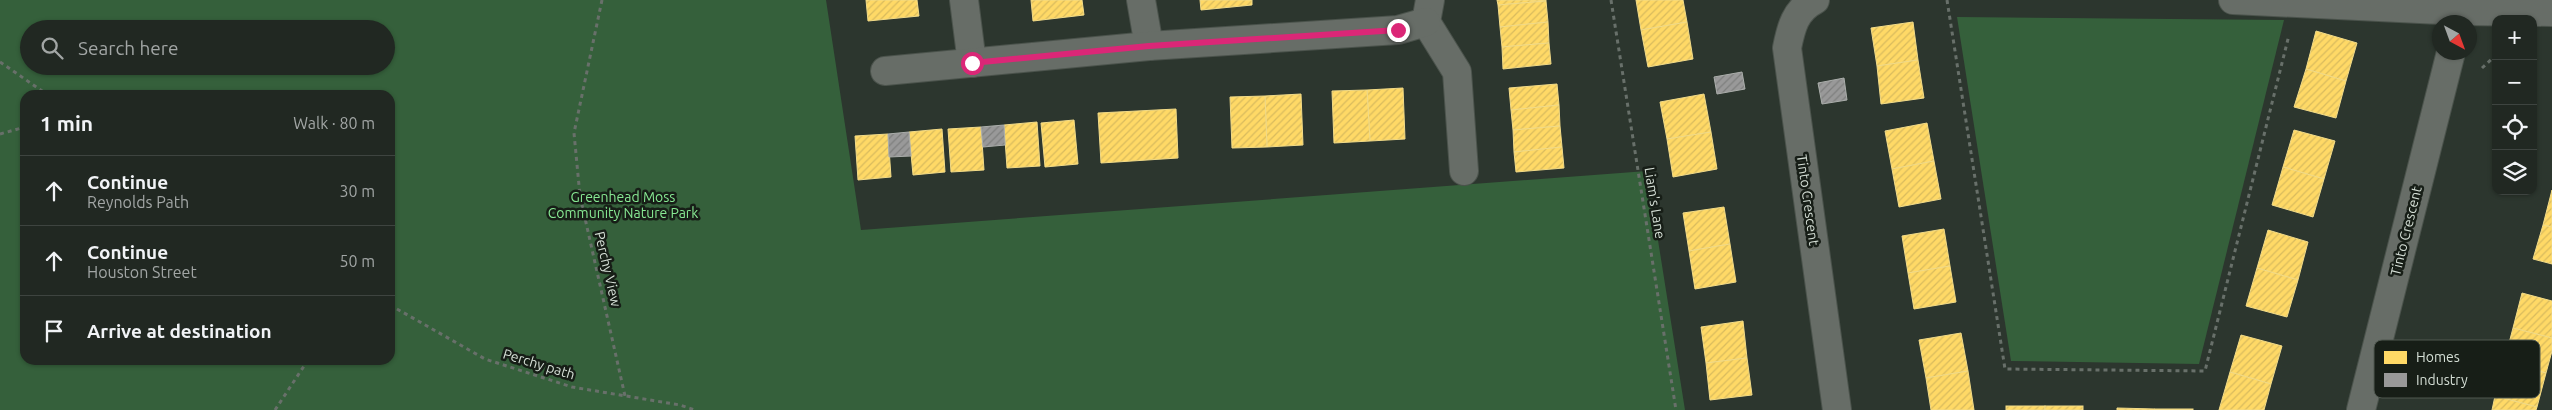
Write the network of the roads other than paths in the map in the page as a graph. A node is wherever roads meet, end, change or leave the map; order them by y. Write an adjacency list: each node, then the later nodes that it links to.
1 (964, 0): 11 (street)
2 (1141, 0): 9 (street)
3 (1814, 0): 16 (street, Tinto Crescent)
4 (2233, 0): 7 (street)
5 (1428, 11): 9 (street); 13 (street)
6 (2552, 12): 8 (street)
7 (2437, 15)
8 (2477, 16)
9 (1149, 46): 11 (street)
10 (2449, 60): 14 (street, Tinto Crescent)
11 (972, 63): 12 (street)
12 (884, 71)
13 (1464, 171)
14 (2379, 340)
15 (2374, 358): 17 (street, Tinto Crescent)
16 (1837, 410)
17 (2361, 410)

